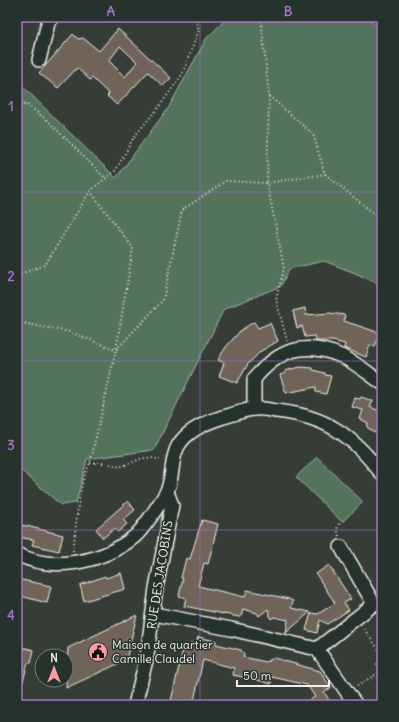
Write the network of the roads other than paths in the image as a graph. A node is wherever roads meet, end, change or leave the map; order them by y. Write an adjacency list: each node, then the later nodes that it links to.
1 (53, 17): 2 (street)
2 (38, 60)
3 (382, 383): 4 (street)
4 (254, 408): 5 (street); 6 (street)
5 (382, 474)
6 (167, 492): 8 (street); 9 (street, RUE DES JACOBINS)
7 (341, 543): 10 (street)
8 (17, 554)
9 (154, 614): 10 (street); 11 (street, RUE DES JACOBINS)
10 (317, 649): 12 (street)
11 (136, 705)
12 (356, 705)

